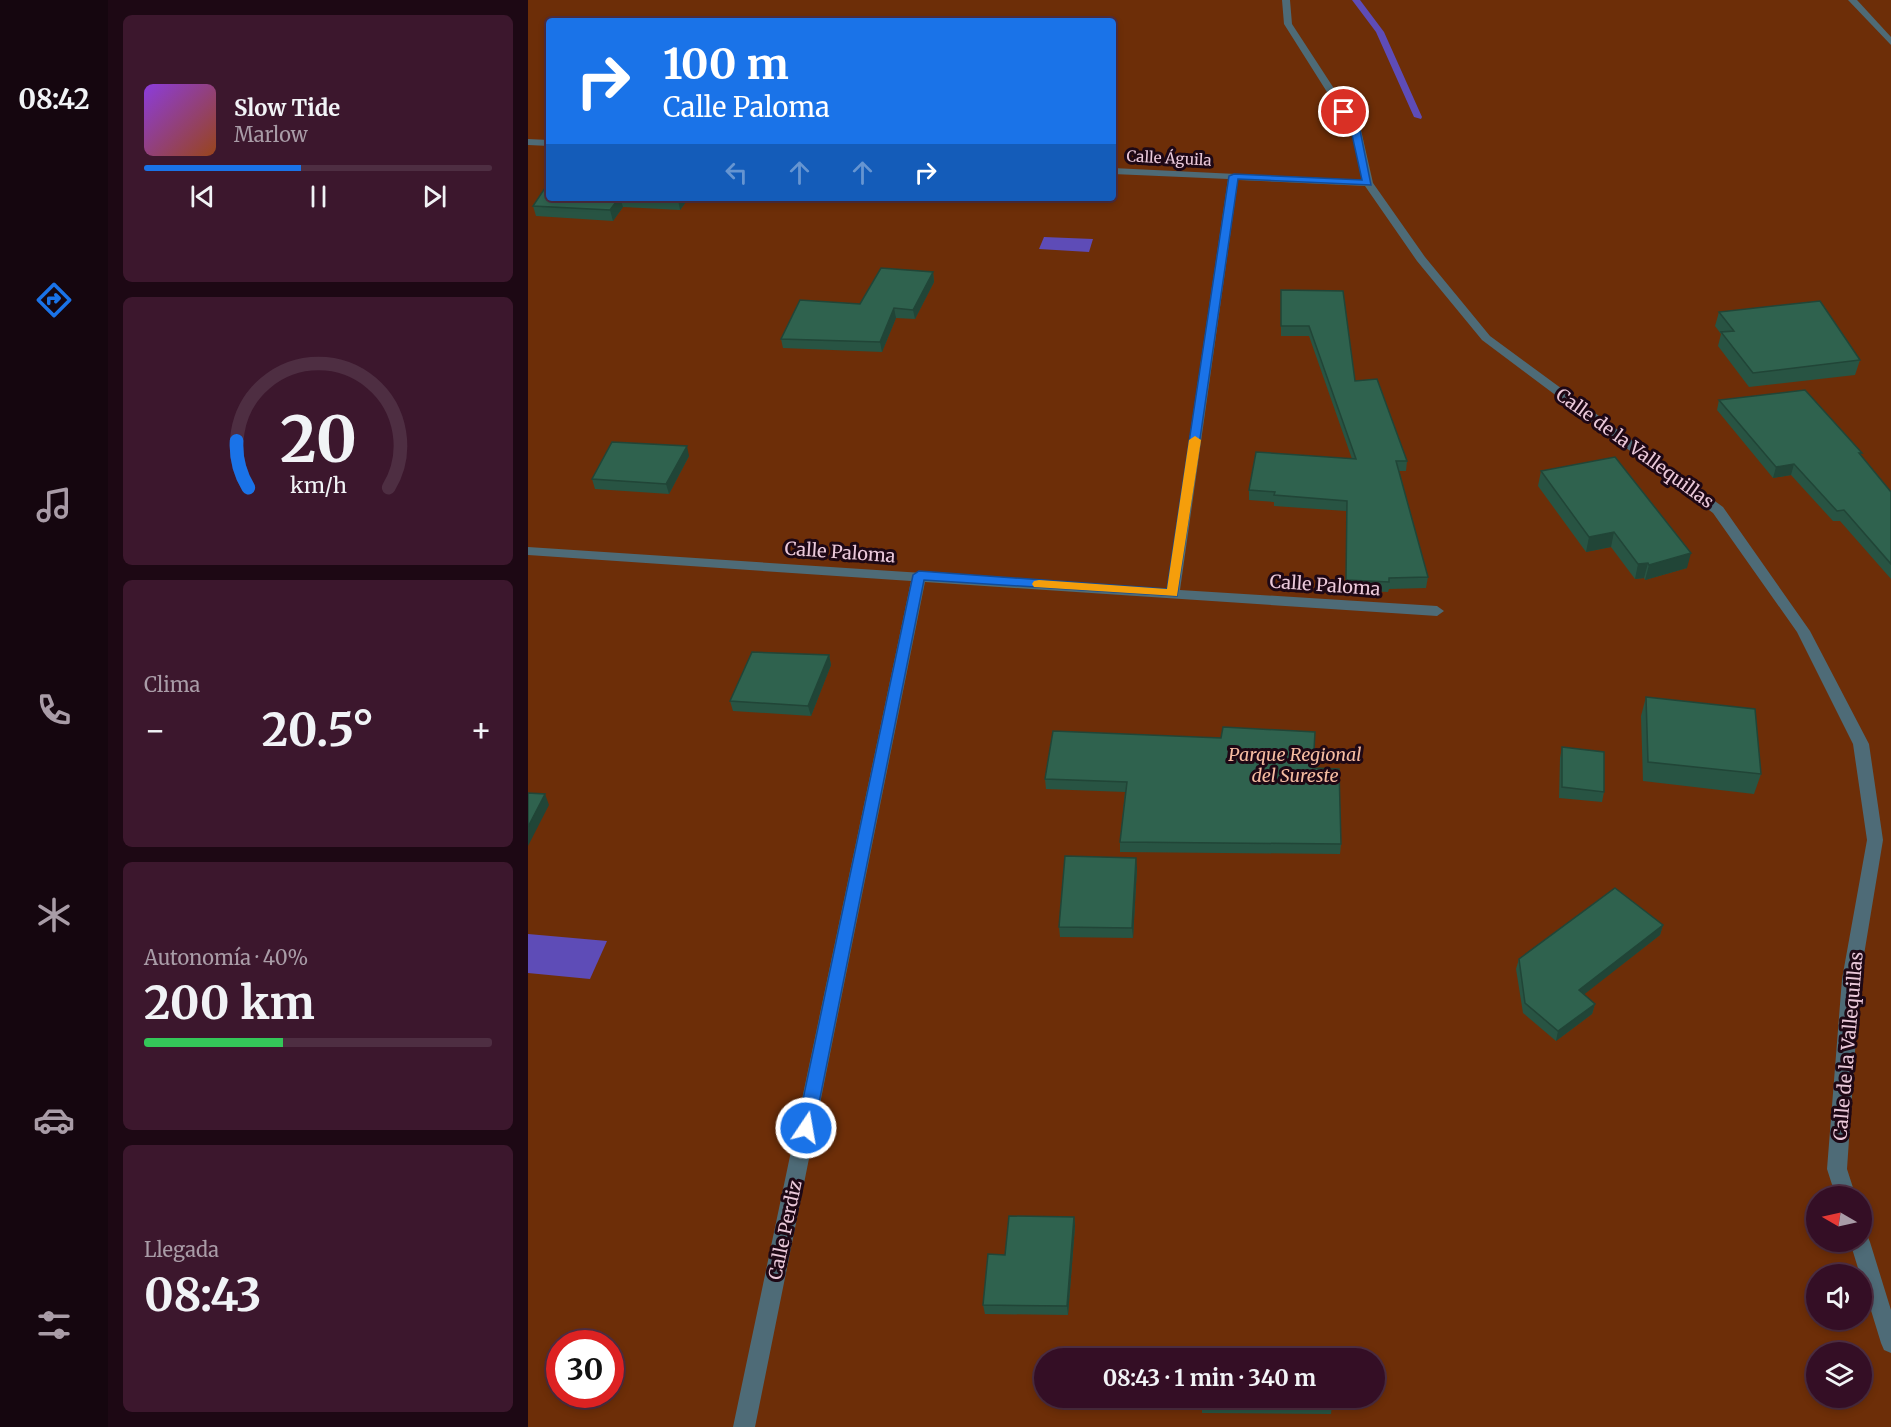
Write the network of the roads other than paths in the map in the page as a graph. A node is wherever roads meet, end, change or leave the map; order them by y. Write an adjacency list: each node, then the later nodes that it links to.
1 (1286, 0): 8 (street, Calle de la Vallequillas)
2 (1852, 0): 3 (street)
3 (1891, 42)
4 (528, 142): 5 (street)
5 (546, 143)
6 (1116, 171): 7 (street, Calle Águila)
7 (1234, 176): 8 (street, Calle Águila); 11 (street)
8 (1368, 183): 13 (street, Calle de la Vallequillas)
9 (528, 551): 10 (street, Calle Paloma)
10 (919, 575): 11 (street, Calle Paloma); 16 (street, Calle Perdiz)
11 (1173, 593): 12 (street, Calle Paloma)
12 (1437, 611)
13 (1843, 1186)
14 (1863, 1252): 15 (street)
15 (1891, 1343)
16 (744, 1427)

